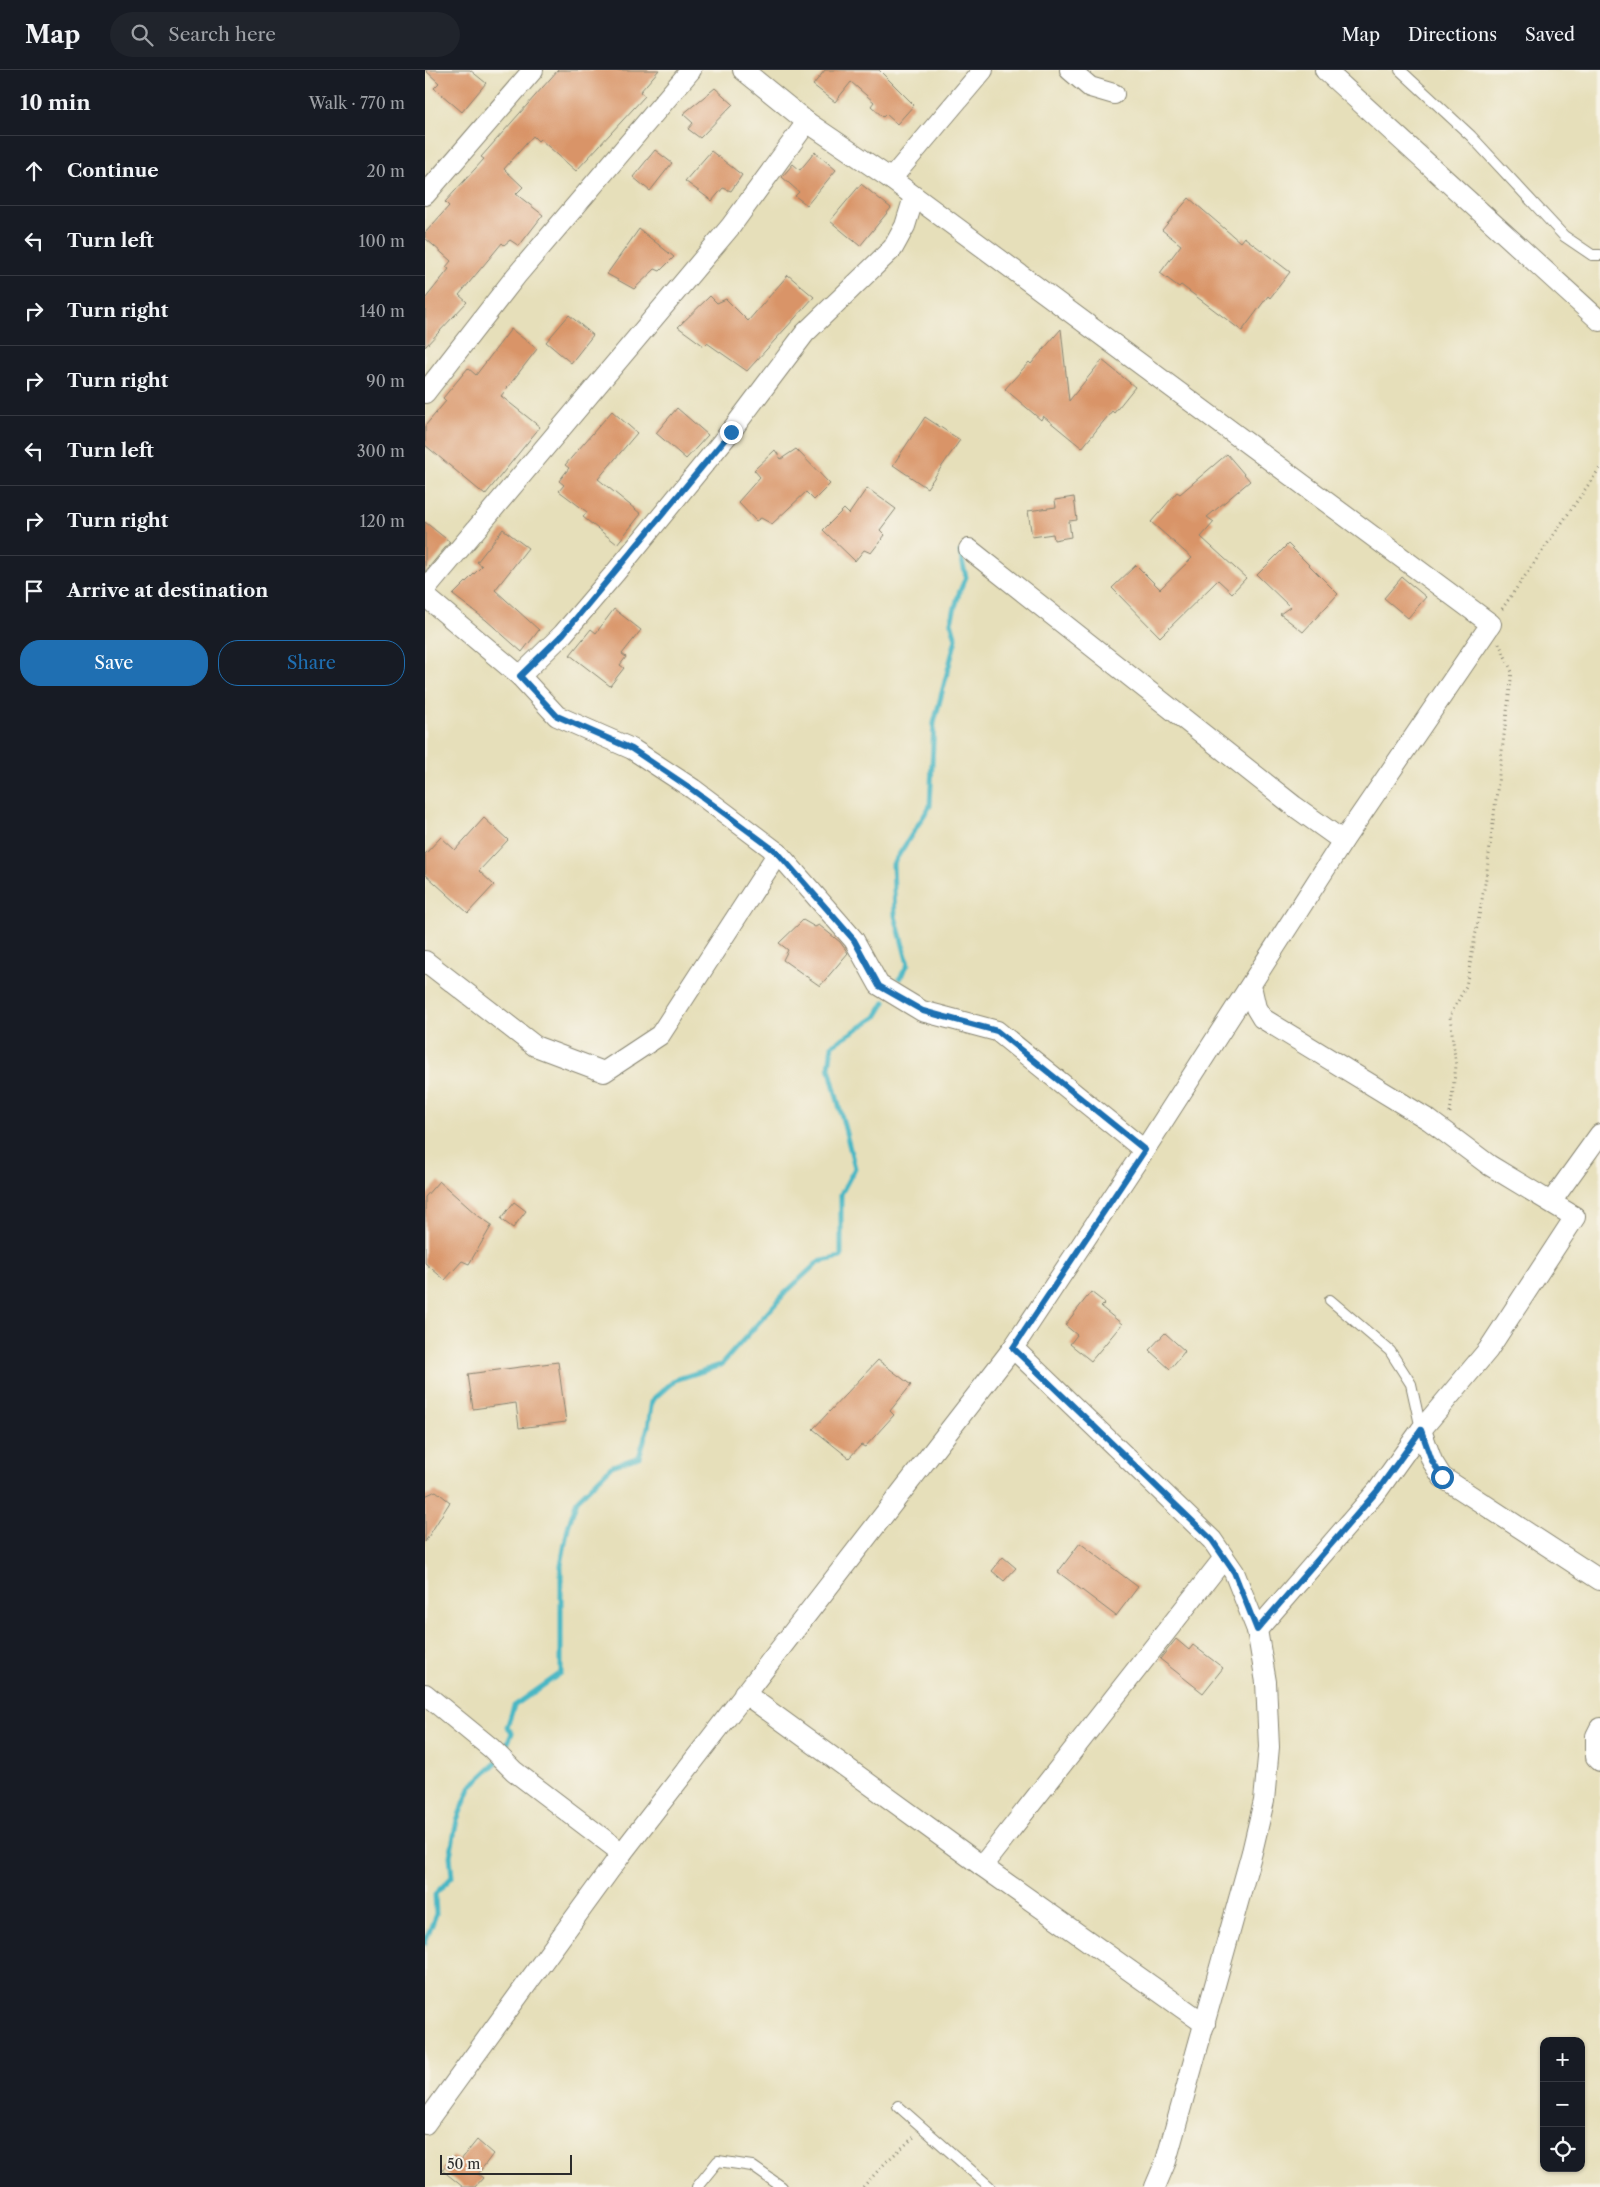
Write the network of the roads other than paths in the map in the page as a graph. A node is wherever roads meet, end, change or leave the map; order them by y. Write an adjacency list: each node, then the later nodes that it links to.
1 (533, 70): 11 (street)
2 (691, 70): 15 (street)
3 (743, 70): 9 (street)
4 (983, 70): 10 (street)
5 (1070, 70): 8 (street)
6 (1325, 70): 14 (street)
7 (1400, 70): 13 (lane)
8 (1114, 94)
9 (807, 122): 10 (street); 17 (street)
10 (891, 179): 12 (street)
11 (425, 195)
12 (914, 197): 19 (street); 20 (street)
13 (1600, 255)
14 (1600, 322)
15 (425, 393)
16 (969, 549): 20 (street)
17 (425, 590)
18 (425, 596): 19 (street)
19 (520, 676): 21 (street)
20 (1343, 841): 23 (street)
21 (778, 853): 22 (street); 25 (street)
22 (425, 962)
23 (1251, 986): 25 (street); 26 (street)
24 (1600, 1134): 26 (street)
25 (1145, 1150): 28 (street)
26 (1551, 1202): 29 (street)
27 (1330, 1300): 29 (lane)
28 (1013, 1348): 30 (street); 33 (street)
29 (1421, 1430): 31 (street); 32 (street)
30 (1224, 1558): 32 (street); 38 (street)
31 (1600, 1580)
32 (1257, 1630): 39 (street)
33 (745, 1693): 37 (street); 38 (street)
34 (425, 1694): 37 (street)
35 (1600, 1728): 36 (street)
36 (1600, 1761)
37 (622, 1853): 41 (street)
38 (982, 1866): 39 (street)
39 (1205, 2024): 45 (street)
40 (898, 2106): 44 (lane)
41 (425, 2124)
42 (697, 2187): 43 (lane)
43 (782, 2187)
44 (990, 2187)
45 (1155, 2187)

